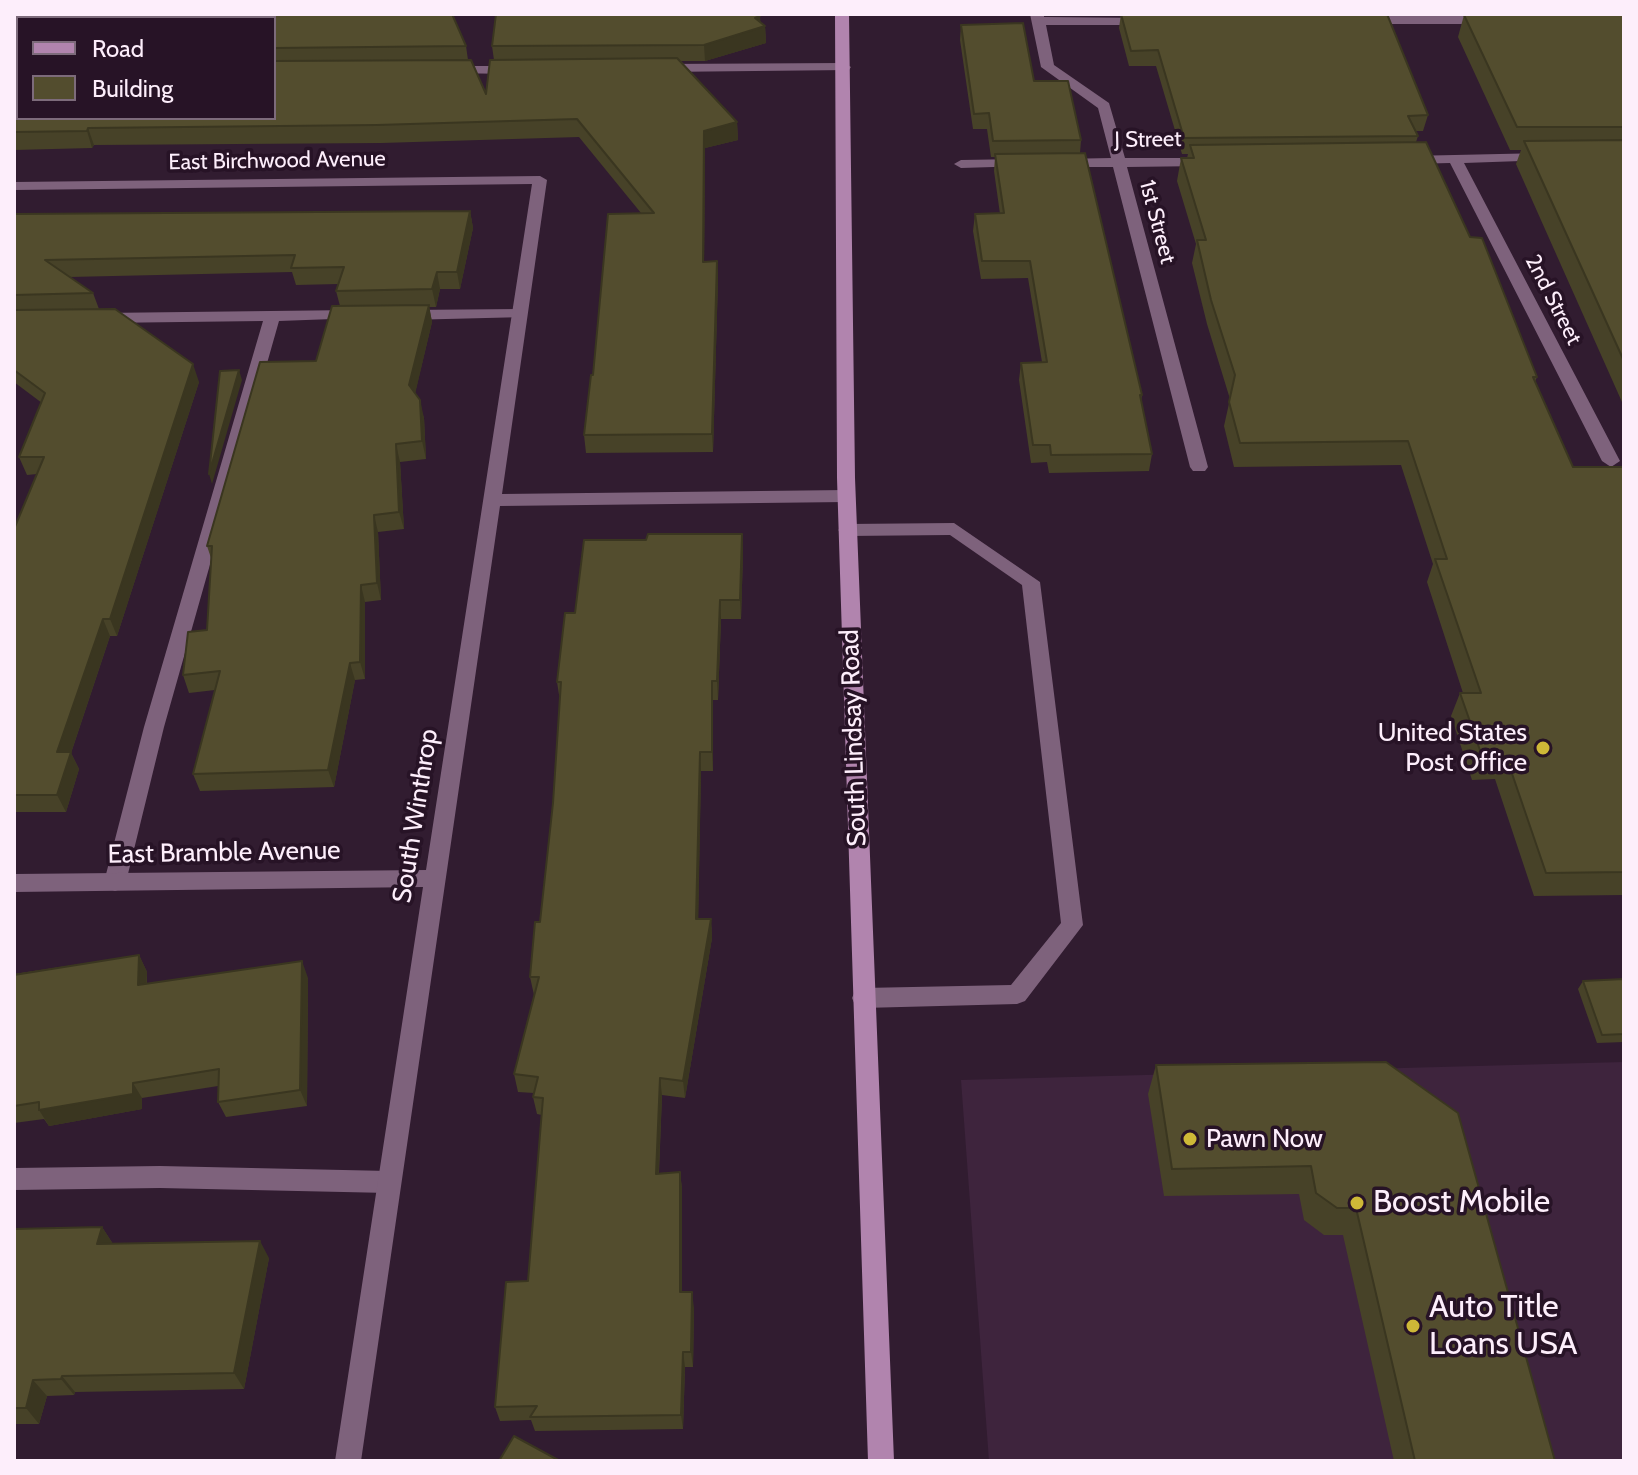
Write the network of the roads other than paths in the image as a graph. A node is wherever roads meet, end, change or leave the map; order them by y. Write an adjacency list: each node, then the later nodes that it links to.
1 (842, 14): 6 (main road, South Lindsay Road)
2 (1473, 17): 4 (street)
3 (1037, 18): 5 (street); 14 (street, 1st Street)
4 (1347, 20)
5 (1162, 21)
6 (844, 67): 7 (street); 23 (main road, South Lindsay Road)
7 (649, 69)
8 (524, 70): 9 (street)
9 (430, 71)
10 (1563, 157): 11 (street)
11 (1455, 159): 12 (street); 21 (street, 2nd Street)
12 (1394, 160)
13 (1225, 162): 14 (street, J Street)
14 (1118, 163): 15 (street, J Street); 22 (street, 1st Street)
15 (961, 164)
16 (540, 180): 17 (street, East Birchwood Avenue); 18 (street, South Winthrop)
17 (14, 186)
18 (520, 314): 19 (street); 24 (street, South Winthrop)
19 (272, 316): 20 (street); 27 (street)
20 (90, 319)
21 (1611, 461)
22 (1199, 467)
23 (846, 496): 24 (street); 25 (main road, South Lindsay Road)
24 (492, 500): 26 (street, South Winthrop)
25 (847, 530): 29 (main road, South Lindsay Road); 29 (street)
26 (436, 878): 27 (street, East Bramble Avenue); 31 (street, South Winthrop)
27 (115, 882): 28 (street, East Bramble Avenue)
28 (14, 883)
29 (863, 998): 33 (main road, South Lindsay Road)
30 (14, 1179): 31 (street)
31 (389, 1182): 32 (street, South Winthrop)
32 (348, 1461)
33 (881, 1461)

